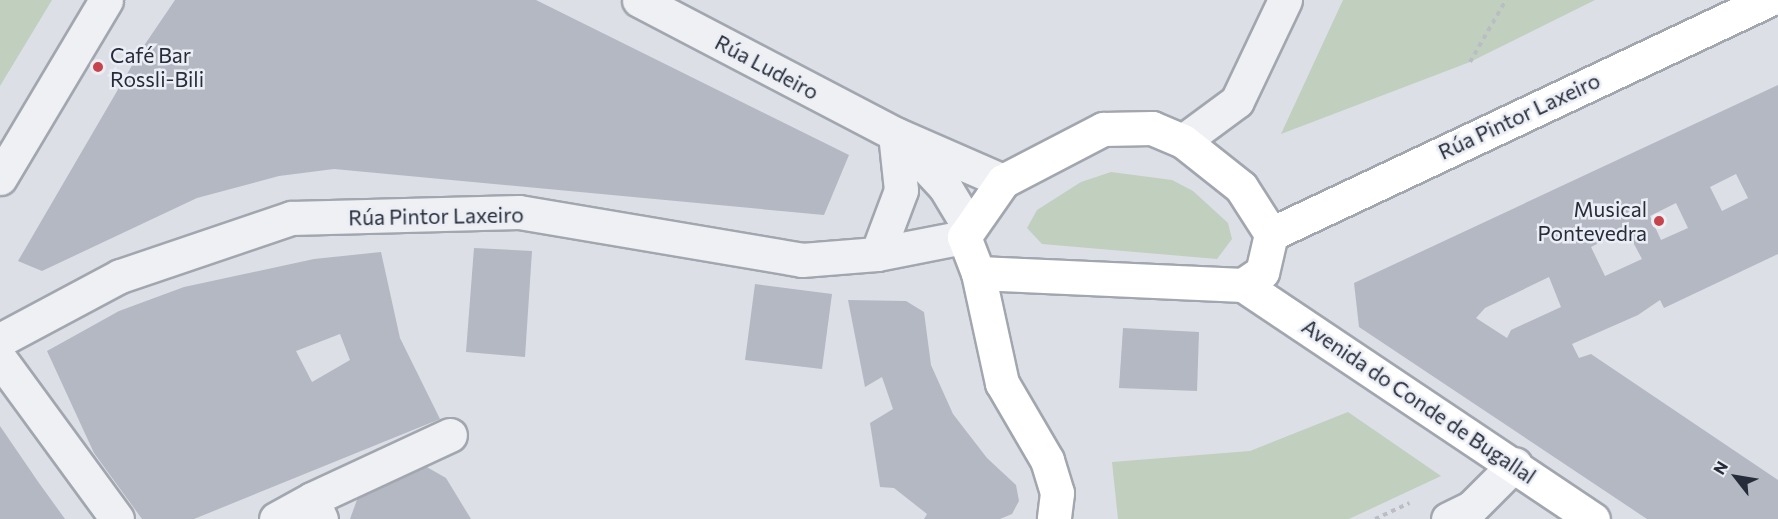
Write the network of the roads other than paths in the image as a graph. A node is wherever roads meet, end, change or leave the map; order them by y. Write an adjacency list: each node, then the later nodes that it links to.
1 (106, 0): 7 (street)
2 (639, 0): 5 (street, Rúa Ludeiro)
3 (1285, 0): 6 (street)
4 (1768, 0): 10 (main road, Rúa Pintor Laxeiro)
5 (895, 134): 8 (street); 9 (street); 11 (street)
6 (1183, 141): 8 (main road); 10 (main road)
7 (0, 178)
8 (1003, 181): 9 (main road)
9 (966, 232): 11 (street, Rúa Pintor Laxeiro); 12 (main road)
10 (1271, 234): 13 (main road)
11 (878, 254): 14 (street, Rúa Pintor Laxeiro)
12 (978, 273): 13 (main road); 21 (main road)
13 (1243, 285): 17 (main road, Avenida do Conde de Bugallal)
14 (0, 340)
15 (0, 359): 19 (street)
16 (450, 435): 18 (street)
17 (1515, 464): 22 (street); 23 (main road, Avenida do Conde de Bugallal)
18 (317, 509): 20 (street)
19 (117, 519)
20 (276, 519)
21 (1054, 519)
22 (1448, 519)
23 (1593, 519)

